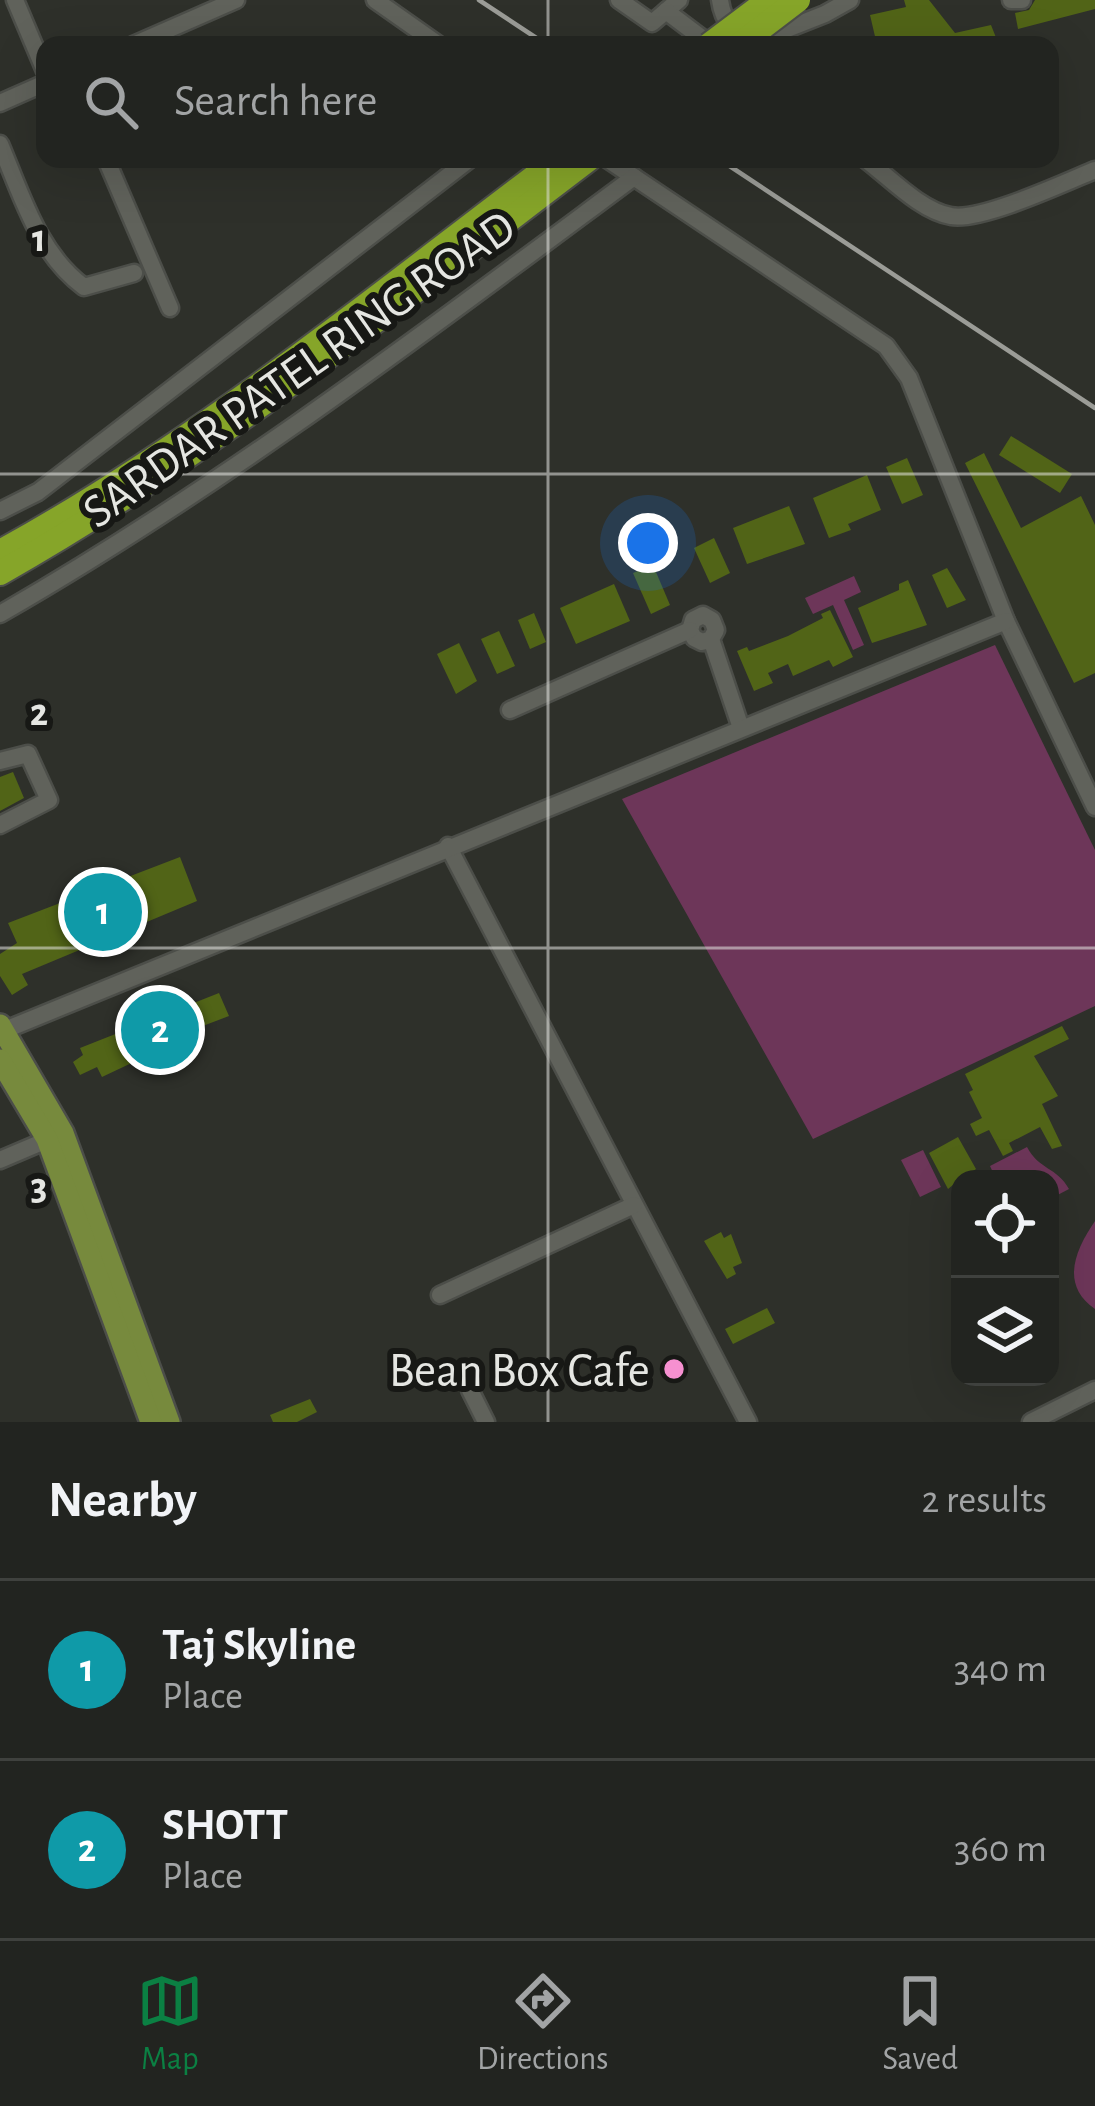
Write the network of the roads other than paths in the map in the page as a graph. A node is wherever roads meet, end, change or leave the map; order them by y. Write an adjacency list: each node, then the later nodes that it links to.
1 (15, 0): 19 (street)
2 (236, 0): 12 (street)
3 (375, 0): 13 (street)
4 (619, 0): 11 (street)
5 (720, 0): 16 (street)
6 (769, 0): 15 (highway, bridge)
7 (798, 0): 17 (highway, bridge)
8 (850, 0): 18 (street)
9 (1010, 0): 10 (street)
10 (1022, 0)
11 (666, 11): 14 (street)
12 (154, 36)
13 (426, 36)
14 (698, 36)
15 (722, 36)
16 (740, 36)
17 (751, 36)
18 (772, 36)
19 (36, 49)
20 (36, 87): 21 (street)
21 (0, 103)
22 (0, 144): 31 (street)
23 (110, 168): 32 (street)
24 (458, 168): 33 (street, SARDAR PATEL RING ROAD)
25 (546, 168): 34 (highway)
26 (577, 168): 35 (highway)
27 (620, 168): 30 (street)
28 (877, 168): 29 (street)
29 (1095, 170)
30 (634, 177): 36 (street, SARDAR PATEL RING ROAD); 37 (street)
31 (134, 273)
32 (170, 308)
33 (0, 511)
34 (0, 552)
35 (0, 573)
36 (0, 614)
37 (1006, 621): 39 (street); 41 (street)
38 (510, 710): 39 (street)
39 (741, 728): 43 (street)
40 (0, 761): 42 (street)
41 (1095, 807)
42 (0, 825)
43 (448, 847): 44 (street); 48 (street)
44 (1, 1029): 46 (main road)
45 (0, 1060): 46 (main road)
46 (55, 1136): 47 (street); 52 (main road); 53 (main road)
47 (0, 1160)
48 (634, 1204): 49 (street); 55 (street)
49 (440, 1295)
50 (470, 1390): 54 (street)
51 (1095, 1390): 56 (street)
52 (151, 1422)
53 (169, 1422)
54 (486, 1422)
55 (748, 1422)
56 (1031, 1422)

